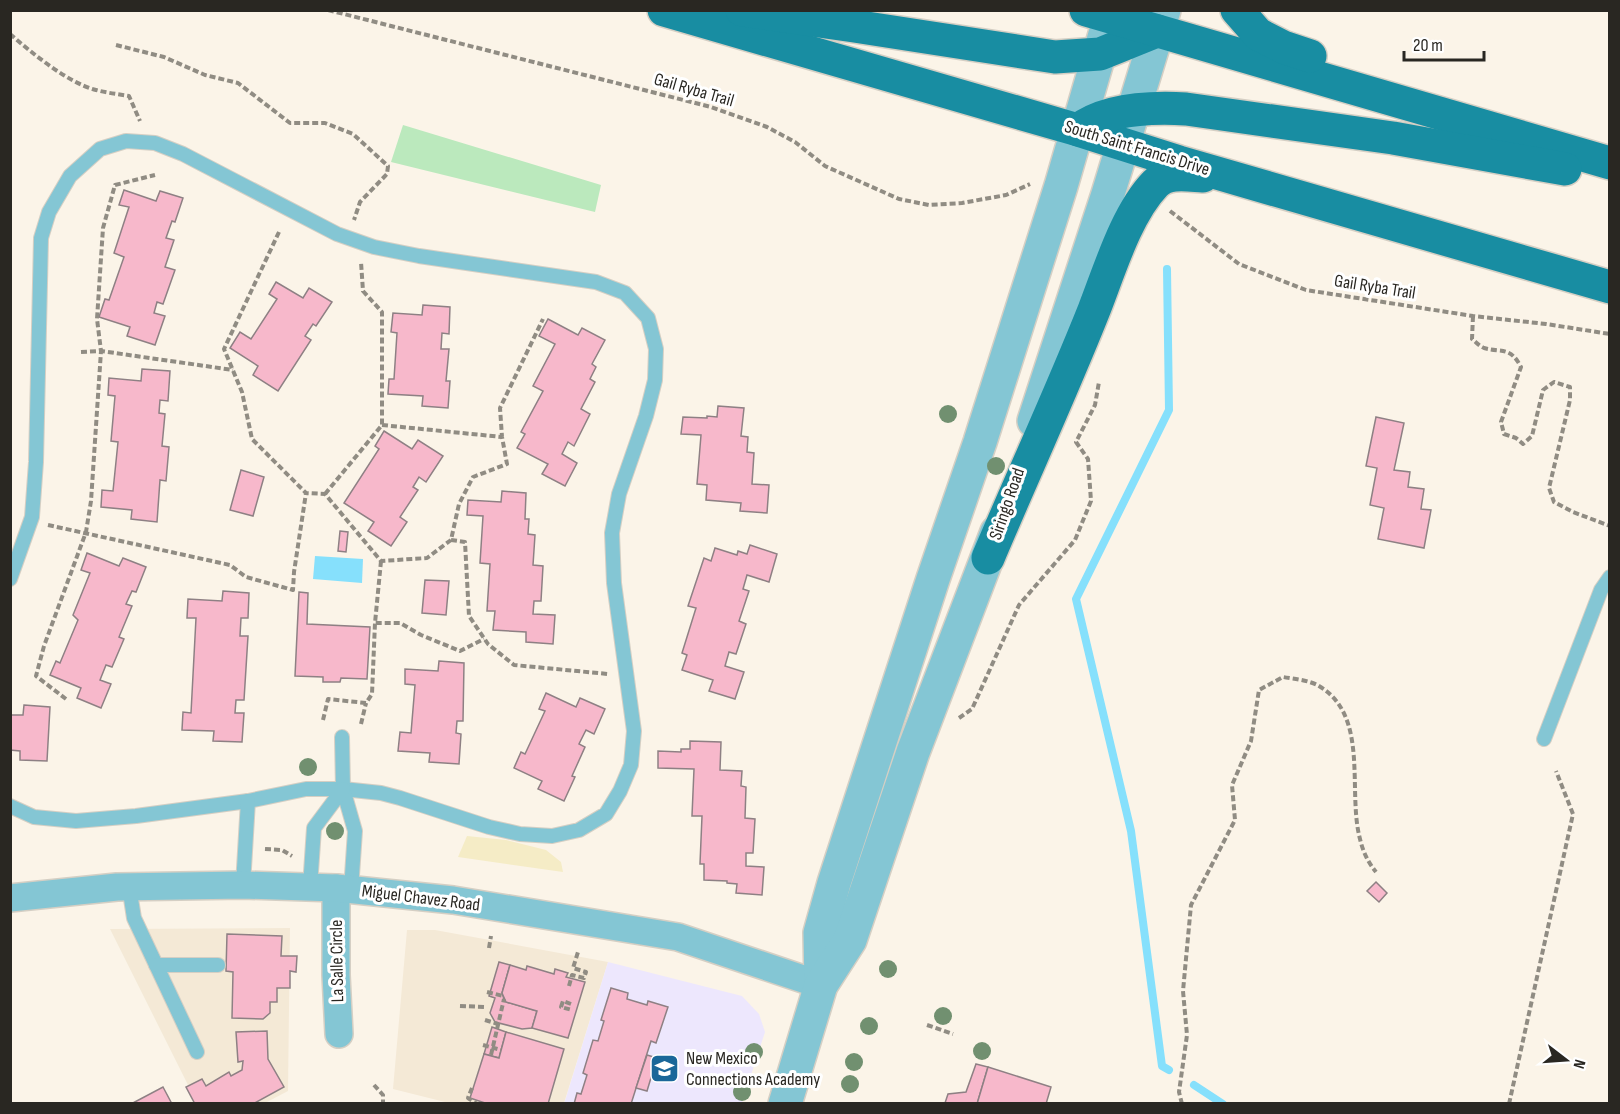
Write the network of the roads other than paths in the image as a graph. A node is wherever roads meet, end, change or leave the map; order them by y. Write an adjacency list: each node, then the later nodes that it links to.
1 (664, 10): 8 (highway, South Saint Francis Drive)
2 (742, 10): 6 (highway)
3 (1237, 10): 9 (highway)
4 (1103, 13): 5 (highway); 6 (street, Siringo Road)
5 (1160, 21): 6 (highway); 7 (street, Siringo Road); 9 (highway)
6 (1100, 54): 8 (street, Siringo Road)
7 (1133, 110): 8 (highway); 10 (street, Siringo Road); 13 (highway)
8 (1078, 130): 10 (highway, South Saint Francis Drive); 29 (street, Siringo Road)
9 (1504, 132): 11 (highway)
10 (1122, 145): 12 (highway, South Saint Francis Drive); 15 (street, Siringo Road)
11 (1610, 163)
12 (1231, 177): 14 (highway, South Saint Francis Drive); 15 (highway)
13 (1610, 177)
14 (1610, 287)
15 (988, 558): 29 (street, Siringo Road)
16 (1610, 577): 19 (lane)
17 (10, 579): 20 (lane)
18 (342, 737): 20 (lane)
19 (1544, 739)
20 (343, 789): 21 (lane); 25 (lane); 25 (lane)
21 (248, 801): 22 (lane); 23 (lane)
22 (10, 806)
23 (243, 885): 24 (street, Miguel Chavez Road); 25 (street, Miguel Chavez Road)
24 (129, 886): 26 (street, Miguel Chavez Road); 27 (lane)
25 (332, 888): 29 (street, Miguel Chavez Road); 30 (street, La Salle Circle)
26 (10, 898)
27 (156, 965): 28 (lane); 31 (lane)
28 (218, 965)
29 (821, 985): 32 (street, Siringo Road)
30 (339, 1034)
31 (197, 1052)
32 (785, 1104)

